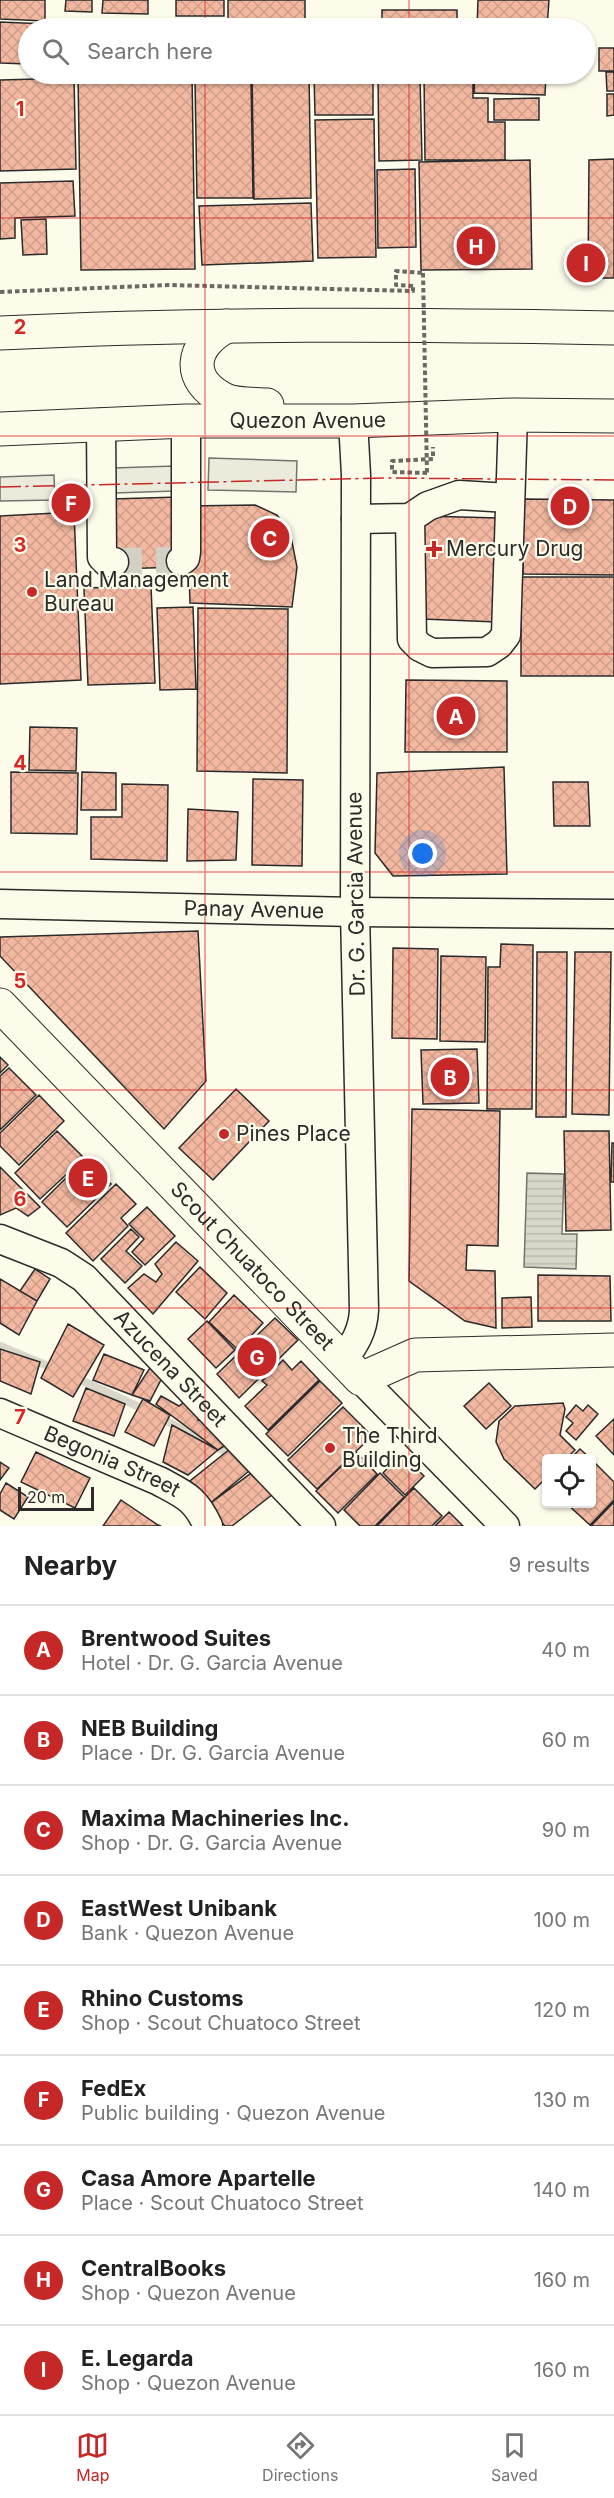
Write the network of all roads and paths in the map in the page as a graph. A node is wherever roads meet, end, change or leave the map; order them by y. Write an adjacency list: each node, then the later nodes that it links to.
1 (0, 292): 12 (path, bridge)
2 (227, 326): 3 (main road); 4 (main road); 7 (main road)
3 (614, 327)
4 (0, 333)
5 (513, 415): 6 (main road, Quezon Avenue); 7 (main road, Quezon Avenue); 13 (street)
6 (614, 416)
7 (390, 420): 9 (main road, Quezon Avenue)
8 (186, 421): 9 (main road, Quezon Avenue); 10 (main road, Quezon Avenue); 16 (street)
9 (354, 421): 15 (street, Dr. G. Garcia Avenue)
10 (101, 423): 11 (main road, Quezon Avenue); 17 (street)
11 (0, 429)
12 (433, 459)
13 (509, 498): 14 (street); 14 (street)
14 (411, 518): 15 (street)
15 (356, 519): 19 (street, Dr. G. Garcia Avenue)
16 (181, 561)
17 (114, 562)
18 (0, 904): 19 (street, Panay Avenue)
19 (355, 912): 20 (street, Panay Avenue); 24 (street, Dr. G. Garcia Avenue)
20 (614, 914)
21 (0, 1005): 24 (main road, Scout Chuatoco Street)
22 (0, 1239): 27 (street, Azucena Street)
23 (614, 1350): 24 (main road)
24 (352, 1370): 28 (street, Scout Chuatoco Street)
25 (0, 1413): 26 (street, Begonia Street)
26 (208, 1526)
27 (321, 1526)
28 (505, 1526)

